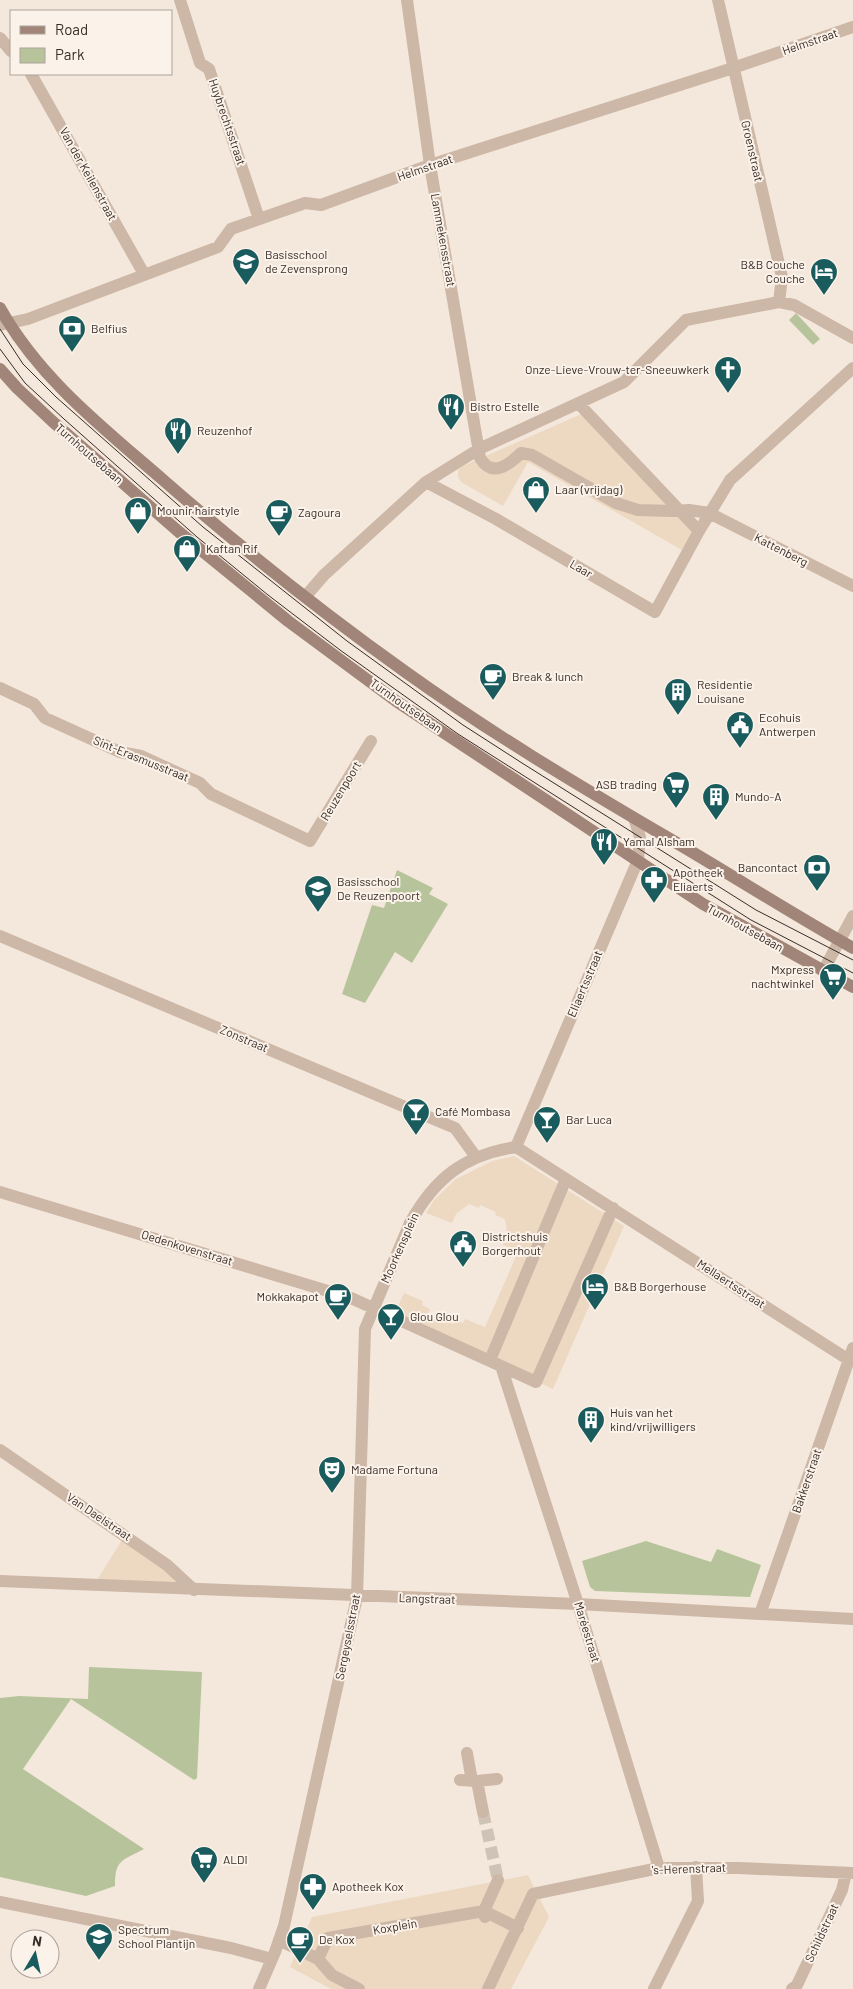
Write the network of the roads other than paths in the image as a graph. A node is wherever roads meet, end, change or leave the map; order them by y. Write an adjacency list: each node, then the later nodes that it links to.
1 (180, 0): 10 (street, Huybrechtsstraat)
2 (406, 0): 9 (street, Lammekensstraat)
3 (718, 0): 7 (street, Groenstraat)
4 (853, 27): 7 (street, Helmstraat)
5 (0, 38): 6 (street)
6 (10, 50)
7 (733, 68): 9 (street, Helmstraat); 12 (street, Groenstraat)
8 (32, 75): 11 (street, Van der Keilenstraat)
9 (430, 165): 10 (street, Helmstraat); 19 (street, Lammekensstraat)
10 (259, 219): 11 (street, Helmstraat)
11 (144, 274): 14 (street, Helmstraat)
12 (779, 302): 15 (street); 18 (street)
13 (0, 308): 14 (main road)
14 (4, 324): 25 (main road)
15 (853, 338)
16 (0, 368): 30 (main road, Turnhoutsebaan)
17 (853, 368): 22 (street, Laar)
18 (578, 403): 19 (street); 21 (street)
19 (479, 449): 20 (street); 21 (street)
20 (426, 482): 23 (street, Laar); 25 (street)
21 (680, 510): 22 (street); 23 (street)
22 (710, 514): 23 (street, Laar); 24 (street, Kattenberg)
23 (699, 531)
24 (853, 586)
25 (305, 597): 28 (main road)
26 (0, 688): 29 (street, Sint-Erasmusstraat)
27 (372, 741): 29 (street, Reuzenpoort)
28 (634, 818): 30 (street, Eliaertsstraat); 33 (main road)
29 (310, 841)
30 (638, 860): 35 (main road, Turnhoutsebaan); 37 (street, Eliaertsstraat)
31 (853, 916): 33 (street)
32 (0, 936): 38 (street, Zonstraat)
33 (839, 940): 34 (main road); 35 (street)
34 (853, 948)
35 (823, 971): 36 (main road, Turnhoutsebaan)
36 (853, 987)
37 (516, 1147): 38 (street, Moorkensplein); 39 (street)
38 (476, 1157): 42 (street, Moorkensplein)
39 (566, 1179): 41 (street); 44 (street)
40 (0, 1192): 42 (street, Oedenkovenstraat)
41 (612, 1208): 43 (street, Mellaertsstraat); 44 (street)
42 (374, 1308): 44 (street); 48 (street, Sergeyselsstraat)
43 (851, 1354): 50 (street, Bakkerstraat)
44 (496, 1363): 49 (street, Maréestraat)
45 (0, 1450): 47 (street, Van Daelstraat)
46 (0, 1581): 47 (street, Langstraat)
47 (194, 1590): 48 (street, Langstraat)
48 (357, 1596): 49 (street, Langstraat); 63 (street, Sergeyselsstraat)
49 (578, 1604): 50 (street, Langstraat); 57 (street, Maréestraat)
50 (760, 1614): 51 (street, Langstraat)
51 (853, 1619)
52 (467, 1753): 54 (street)
53 (497, 1779): 54 (street)
54 (470, 1781): 55 (street)
55 (484, 1812)
56 (696, 1867): 57 (street, 's-Herenstraat); 58 (street, 's-Herenstraat); 69 (street)
57 (659, 1868): 62 (street, 's-Herenstraat)
58 (849, 1873): 70 (street, Schildstraat)
59 (498, 1880): 61 (street)
60 (0, 1902): 65 (street)
61 (485, 1915): 62 (street); 64 (street, Koxplein)
62 (518, 1928): 68 (street)
63 (279, 1940): 64 (street); 65 (street, Sergeyselsstraat)
64 (318, 1959): 67 (street)
65 (272, 1960): 66 (street, Sergeyselsstraat)
66 (259, 1989)
67 (359, 1989)
68 (488, 1989)
69 (654, 1989)
70 (792, 1989)

